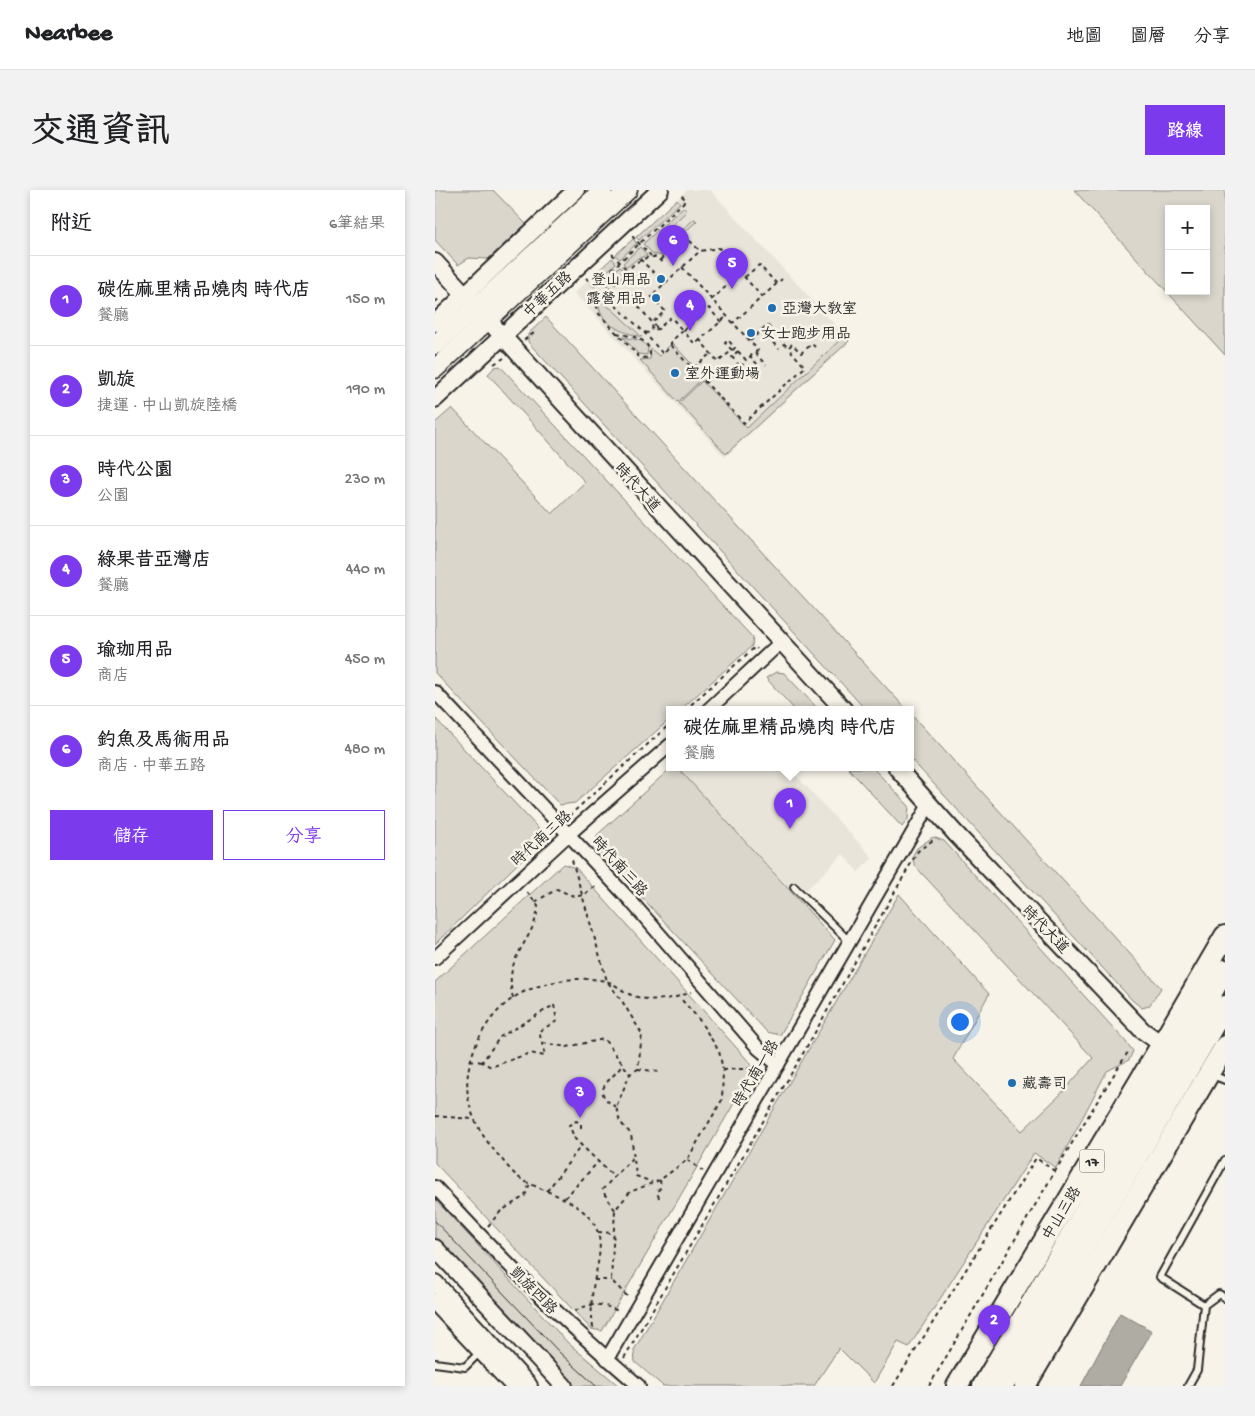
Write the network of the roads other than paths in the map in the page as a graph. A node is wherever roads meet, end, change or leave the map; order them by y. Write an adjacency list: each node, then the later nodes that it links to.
1 (576, 190): 6 (street, 中華五路)
2 (603, 190): 6 (main road, 中華五路)
3 (628, 190): 6 (main road, 中華五路)
4 (660, 190): 8 (street, 中華五路)
5 (435, 262): 6 (street, 時代大道)
6 (476, 308): 7 (street, 中華五路); 8 (street, 時代大道); 9 (main road, 中華五路); 10 (main road, 中華五路)
7 (435, 323)
8 (501, 336): 11 (street, 中華五路); 12 (street, 時代大道)
9 (435, 345)
10 (435, 369)
11 (435, 399)
12 (781, 642): 14 (street); 15 (street, 時代大道)
13 (435, 692): 19 (street, 時代南三路)
14 (712, 706)
15 (840, 706)
16 (666, 749): 19 (street, 時代南二路)
17 (900, 771): 18 (street, 時代大道)
18 (930, 803): 22 (street, 時代南一路); 27 (street, 時代大道)
19 (569, 834): 23 (street, 時代南二路); 28 (street, 時代南三路)
20 (794, 887): 22 (lane)
21 (1225, 936): 27 (main road, 中山三路 / 17)
22 (850, 942): 28 (street, 時代南一路)
23 (435, 958)
24 (1225, 970): 27 (main road, 中山三路 / 17)
25 (1225, 1006): 27 (main road, 中山三路 / 17)
26 (1225, 1046): 29 (main road)
27 (1177, 1055): 29 (street, 時代大道); 34 (main road, 中山三路 / 17); 47 (main road, 中山三路 / 17)
28 (778, 1065): 40 (street, 時代南一路)
29 (1217, 1077): 50 (main road)
30 (1225, 1160): 38 (lane)
31 (435, 1187): 40 (street, 凱旋四路)
32 (435, 1248): 45 (street)
33 (435, 1263): 44 (street)
34 (1056, 1278): 48 (main road, 17); 49 (main road, 17)
35 (435, 1283): 43 (street)
36 (1225, 1298): 38 (lane)
37 (435, 1302): 39 (street)
38 (1204, 1305): 51 (lane)
39 (481, 1351): 41 (lane); 42 (street)
40 (607, 1359): 46 (street, 凱旋四路)
41 (435, 1363)
42 (514, 1386)
43 (529, 1386)
44 (549, 1386)
45 (564, 1386)
46 (639, 1386)
47 (957, 1386)
48 (983, 1386)
49 (1003, 1386)
50 (1025, 1386)
51 (1188, 1386)

